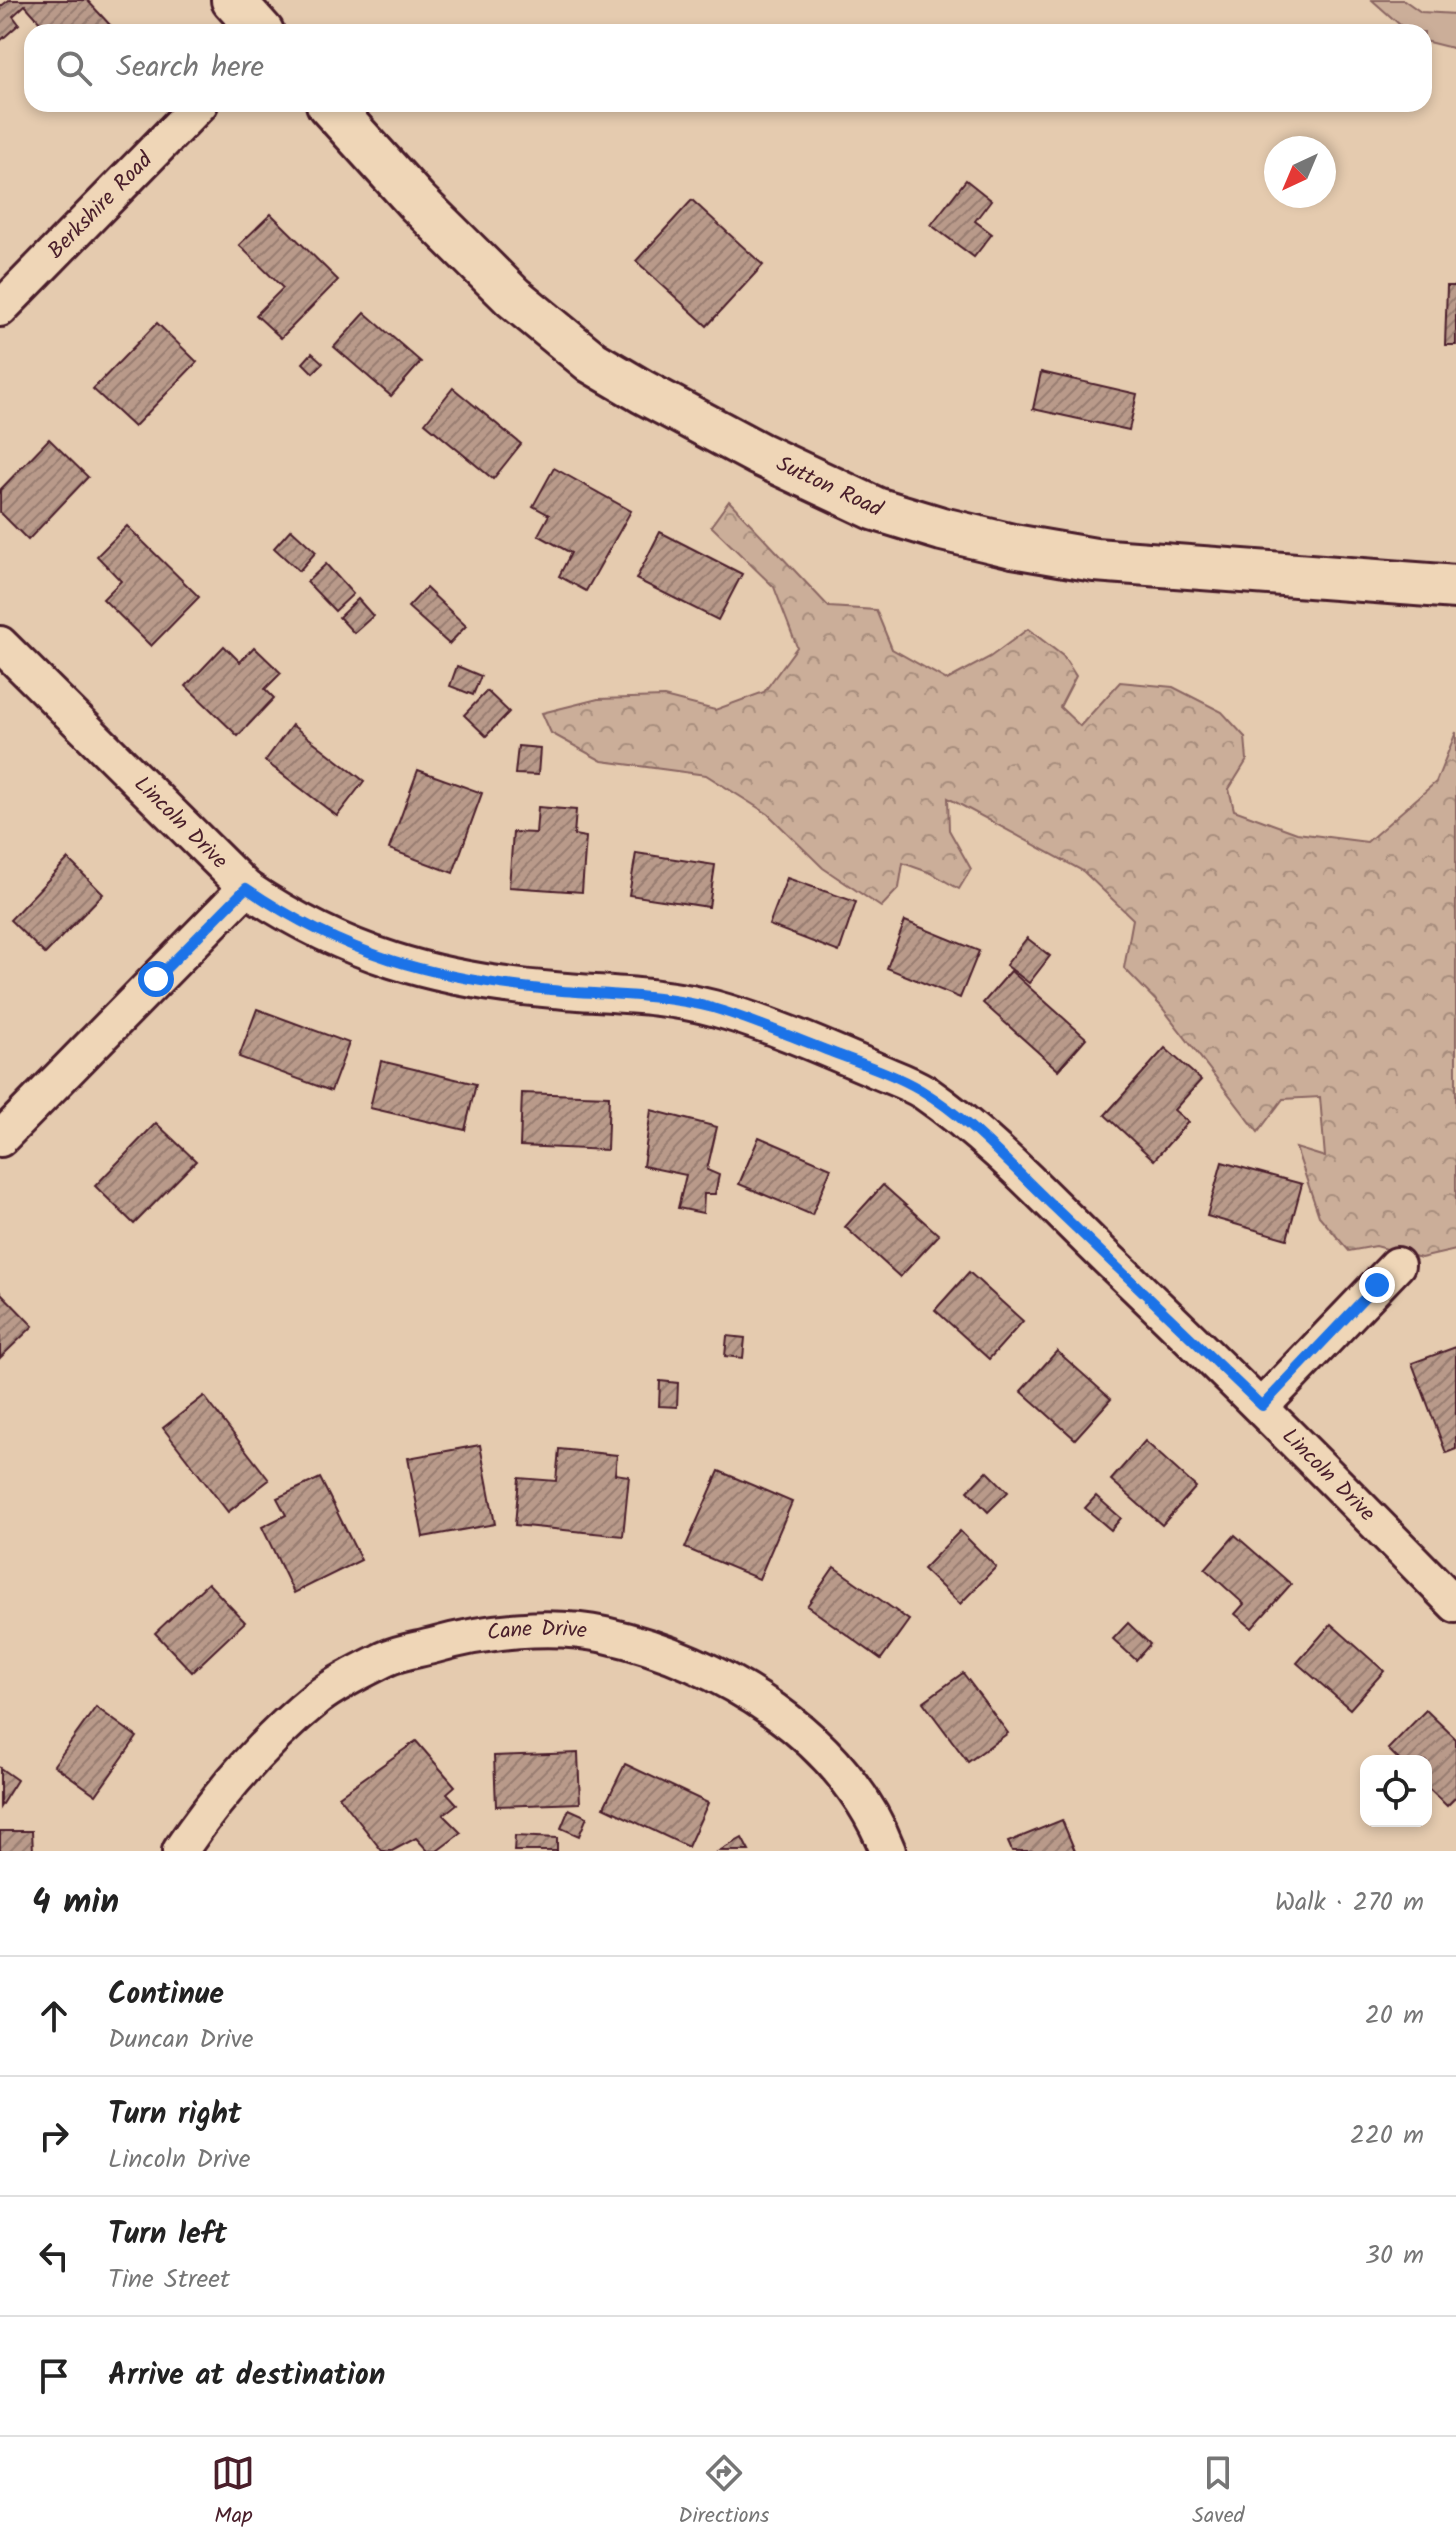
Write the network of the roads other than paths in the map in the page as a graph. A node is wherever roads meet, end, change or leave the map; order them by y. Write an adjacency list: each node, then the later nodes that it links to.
1 (233, 0): 2 (street)
2 (255, 24)
3 (192, 112): 5 (street, Berkshire Road)
4 (335, 112): 6 (street, Sutton Road)
5 (0, 309)
6 (1456, 587)
7 (0, 644): 8 (street, Lincoln Drive)
8 (246, 888): 9 (street); 11 (street, Lincoln Drive)
9 (0, 1139)
10 (1397, 1265): 11 (street)
11 (1262, 1406): 12 (street, Lincoln Drive)
12 (1456, 1605)
13 (180, 1851): 14 (street, Cane Drive)
14 (888, 1851)

